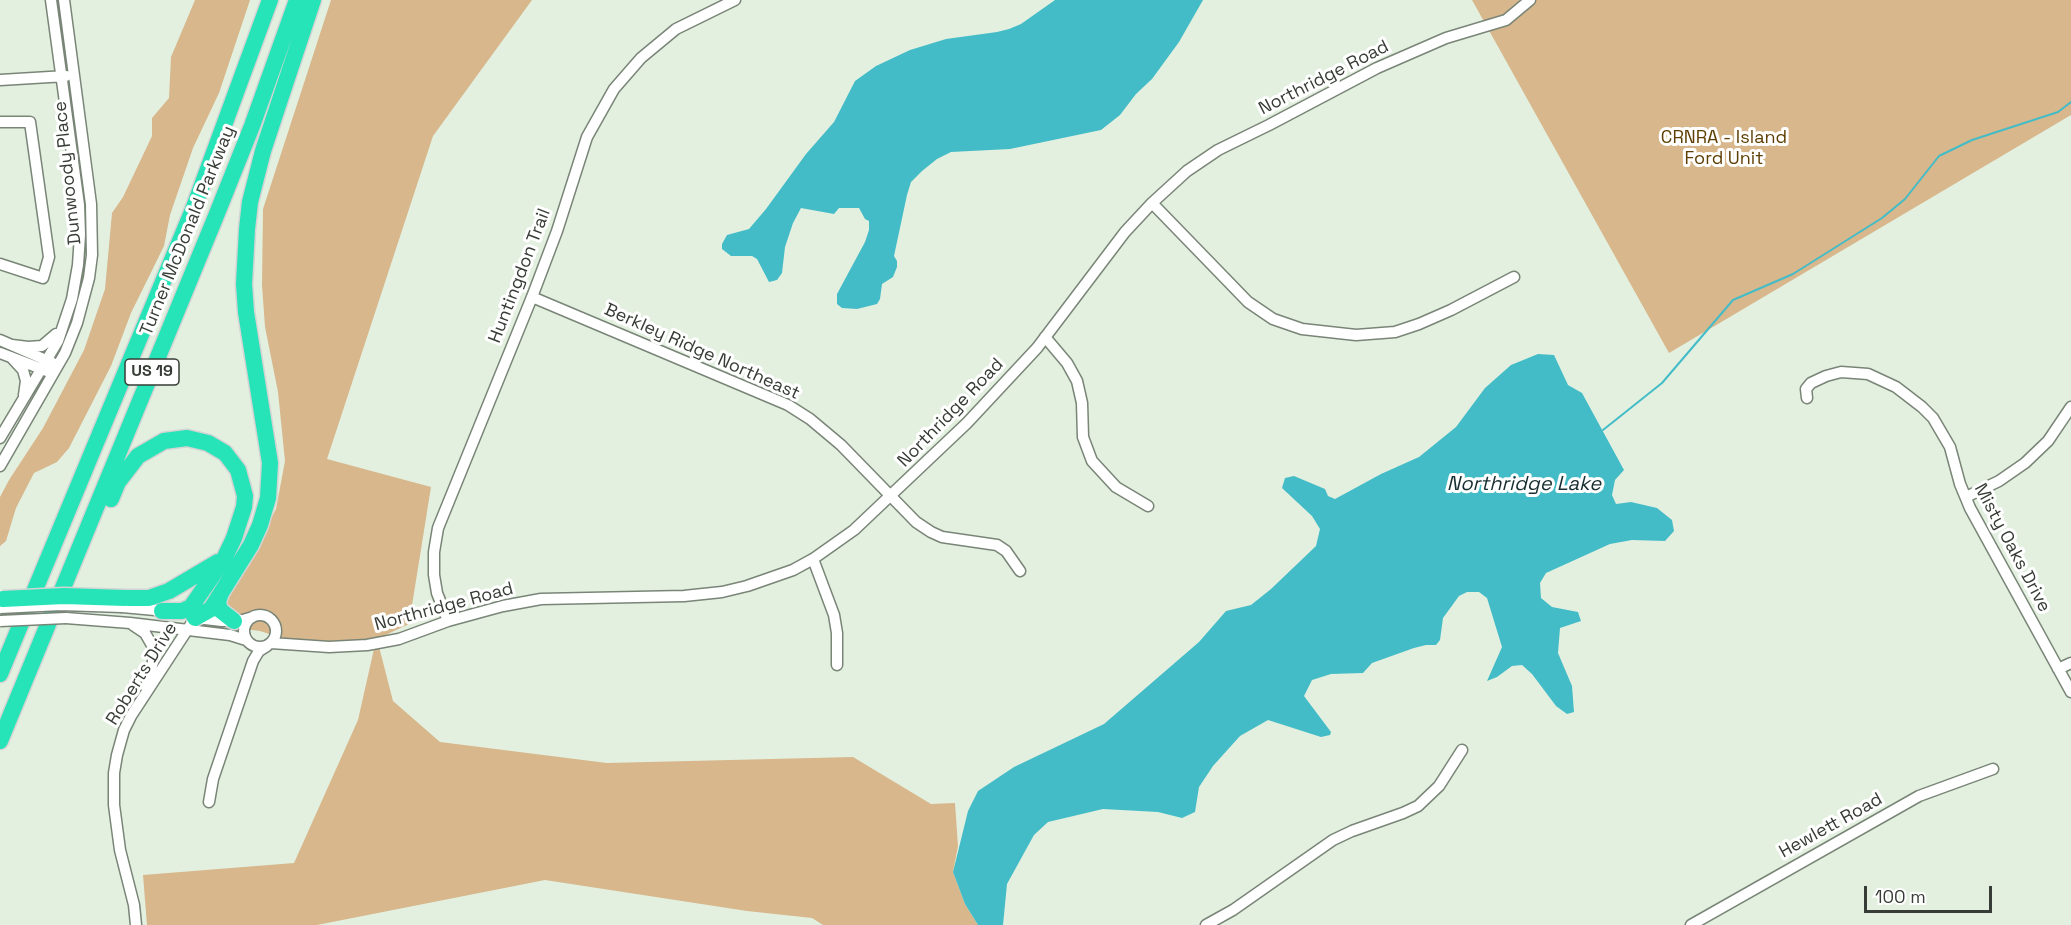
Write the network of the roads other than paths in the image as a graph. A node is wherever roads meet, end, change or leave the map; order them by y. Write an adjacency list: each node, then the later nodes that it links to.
1 (51, 0): 9 (street, Dunwoody Place)
2 (64, 0): 8 (street, Dunwoody Place)
3 (270, 0): 32 (highway, Turner McDonald Parkway / US 19)
4 (297, 0): 56 (highway, Turner McDonald Parkway / US 19)
5 (313, 0): 34 (highway)
6 (735, 0): 15 (street, Huntingdon Trail)
7 (1530, 0): 12 (street, Northridge Road)
8 (74, 75): 9 (street); 21 (street, Dunwoody Place)
9 (61, 76): 10 (street); 16 (street, Dunwoody Place)
10 (0, 80)
11 (0, 122): 13 (street)
12 (1152, 203): 14 (street); 17 (street, Northridge Road)
13 (0, 264)
14 (1514, 277)
15 (532, 297): 27 (street, Berkley Ridge Northeast); 42 (street, Huntingdon Trail)
16 (65, 322): 19 (street); 20 (street, Dunwoody Place)
17 (1045, 337): 27 (street, Northridge Road); 29 (street)
18 (0, 340): 19 (street)
19 (7, 351): 20 (street); 23 (street)
20 (45, 364): 21 (street); 23 (street, Dunwoody Place)
21 (56, 369): 26 (street, Dunwoody Place)
22 (1807, 398): 28 (street, Misty Oaks Drive)
23 (24, 400): 25 (street, Dunwoody Place)
24 (2071, 407): 28 (street)
25 (0, 438)
26 (0, 466)
27 (892, 497): 31 (street, Northridge Road); 33 (street, Berkley Ridge Northeast)
28 (1966, 497): 52 (street, Misty Oaks Drive)
29 (1148, 506)
30 (224, 559): 36 (highway); 39 (highway); 56 (highway)
31 (813, 560): 42 (street, Northridge Road); 51 (street)
32 (43, 570): 48 (highway); 53 (highway, Turner McDonald Parkway / US 19)
33 (1020, 571)
34 (221, 594): 39 (highway); 41 (highway)
35 (1, 602): 36 (highway, bridge)
36 (123, 603): 37 (street)
37 (162, 611): 39 (highway)
38 (253, 617): 41 (street, Northridge Road); 44 (street, Northridge Road); 45 (street)
39 (192, 618): 41 (street, Northridge Road); 43 (street, Northridge Road); 45 (street, Northridge Road); 55 (street, Roberts Drive)
40 (0, 621): 43 (street, Northridge Road, bridge)
41 (234, 621)
42 (448, 621): 46 (street, Northridge Road)
43 (116, 622): 55 (street)
44 (275, 626): 46 (street, Northridge Road); 47 (street)
45 (248, 642): 47 (street, Northridge Road); 49 (street)
46 (303, 644): 47 (street, Northridge Road)
47 (269, 645): 49 (street)
48 (0, 660)
49 (253, 661): 59 (street)
50 (2071, 663): 52 (street)
51 (837, 665)
52 (2058, 669): 54 (street, Misty Oaks Drive)
53 (0, 674)
54 (2068, 687)
55 (144, 695): 60 (street, Roberts Drive)
56 (0, 742)
57 (1462, 750): 61 (street)
58 (1993, 769): 62 (street, Hewlett Road)
59 (209, 802)
60 (136, 925)
61 (1206, 925)
62 (1691, 925)

